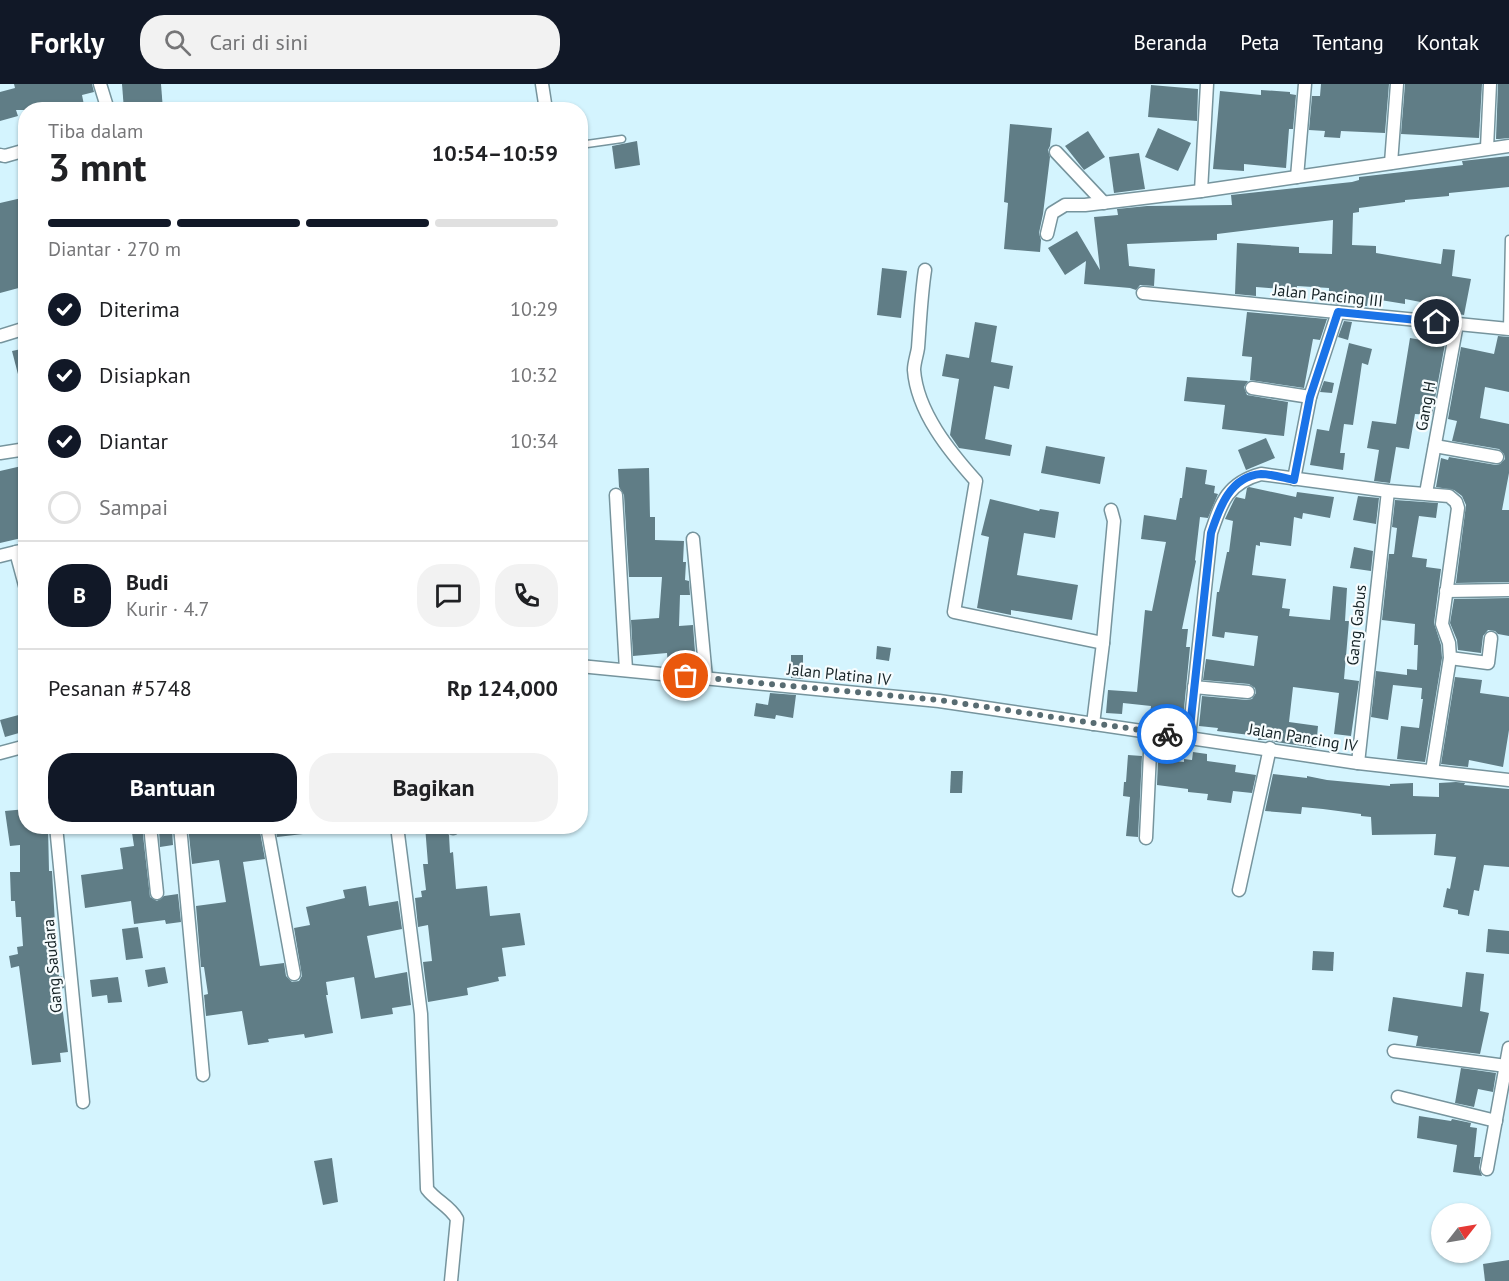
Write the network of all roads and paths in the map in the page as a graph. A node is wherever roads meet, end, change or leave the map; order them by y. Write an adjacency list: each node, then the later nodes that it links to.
1 (100, 84): 7 (street)
2 (542, 84): 8 (street)
3 (1208, 84): 18 (street)
4 (1305, 84): 17 (street)
5 (1396, 84): 16 (street)
6 (1490, 84): 12 (street)
7 (106, 102)
8 (545, 102)
9 (621, 139): 10 (lane)
10 (588, 144)
11 (1509, 146): 12 (street)
12 (1487, 148): 16 (street)
13 (18, 152): 15 (street)
14 (1056, 152): 19 (street)
15 (0, 155)
16 (1391, 163): 17 (street)
17 (1297, 177): 18 (street)
18 (1201, 191): 19 (street)
19 (1104, 203): 20 (street)
20 (1047, 234)
21 (1509, 239): 26 (lane)
22 (925, 270): 46 (street)
23 (1143, 293): 24 (street, Jalan Pancing III)
24 (1338, 312): 25 (street, Jalan Pancing III); 30 (street)
25 (1457, 324): 26 (street, Jalan Pancing III); 31 (street, Gang H)
26 (1508, 329)
27 (18, 330): 28 (street)
28 (0, 336)
29 (1252, 387): 30 (street)
30 (1310, 397): 35 (street)
31 (1435, 446): 34 (street); 37 (street, Gang H)
32 (18, 450): 33 (street)
33 (0, 453)
34 (1497, 457)
35 (1294, 480): 36 (street); 51 (street)
36 (1388, 491): 37 (street); 59 (street, Gang Gabus)
37 (1426, 493): 44 (street)
38 (616, 495): 49 (street)
39 (1111, 510): 46 (street)
40 (693, 539): 50 (street)
41 (18, 552): 42 (street)
42 (0, 556)
43 (1509, 590): 44 (street)
44 (1446, 591): 47 (street)
45 (1491, 638): 47 (street)
46 (1103, 643): 53 (street)
47 (1450, 658): 60 (street)
48 (588, 667): 49 (street, Jalan Platina IV)
49 (626, 670): 50 (street, Jalan Platina IV)
50 (706, 678): 53 (street, Jalan Platina IV)
51 (1194, 687): 52 (street); 55 (street)
52 (1248, 692)
53 (1093, 724): 54 (street, Jalan Pancing IV)
54 (1151, 732): 55 (street, Jalan Pancing IV); 67 (street)
55 (1189, 737): 57 (street, Jalan Pancing IV)
56 (18, 748): 58 (street)
57 (1270, 748): 59 (street, Jalan Pancing IV); 68 (street)
58 (0, 753)
59 (1358, 763): 60 (street, Jalan Pancing IV)
60 (1432, 771): 61 (street, Jalan Pancing IV)
61 (1509, 780)
62 (57, 834): 76 (street, Gang Saudara)
63 (151, 834): 69 (street)
64 (181, 834): 74 (street)
65 (268, 834): 70 (street)
66 (398, 834): 79 (street)
67 (1146, 838)
68 (1239, 890)
69 (157, 893)
70 (294, 974)
71 (1509, 1048): 73 (street)
72 (1394, 1051): 73 (street)
73 (1506, 1066): 77 (street)
74 (202, 1075)
75 (1398, 1097): 77 (street)
76 (83, 1102)
77 (1496, 1121): 78 (street)
78 (1487, 1169)
79 (451, 1281)

